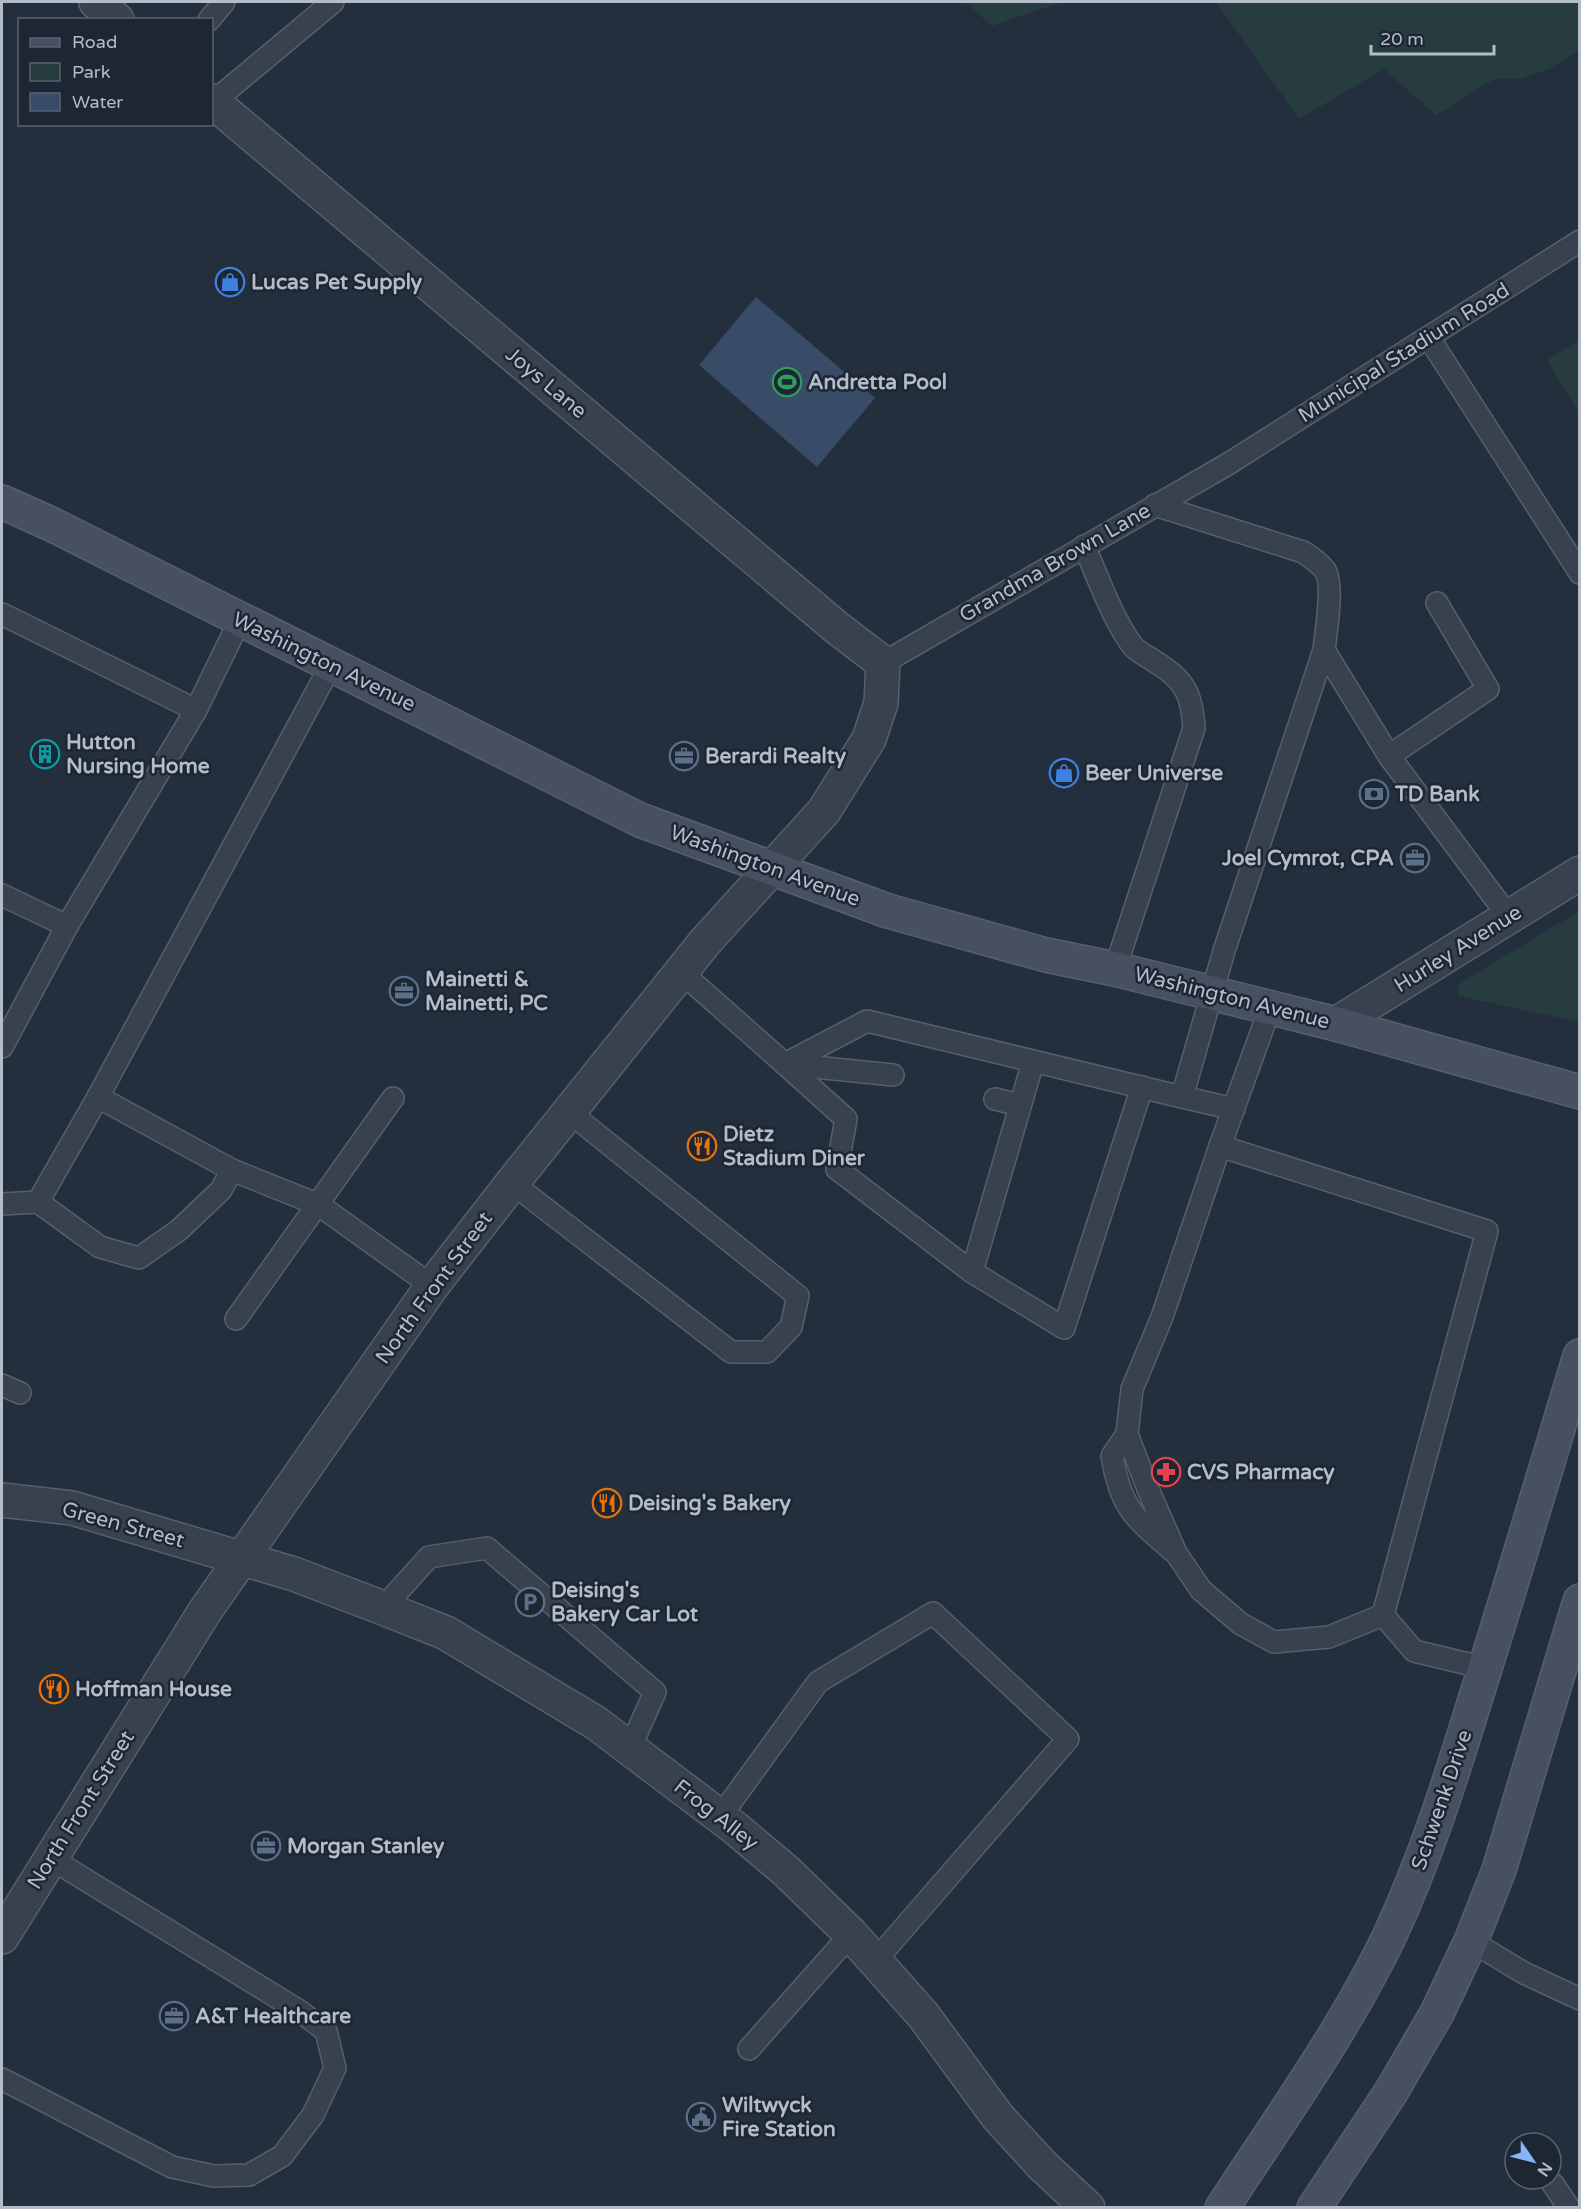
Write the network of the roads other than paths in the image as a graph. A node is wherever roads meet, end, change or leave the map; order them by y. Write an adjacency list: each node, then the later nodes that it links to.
1 (96, 2): 4 (street)
2 (224, 2): 5 (lane)
3 (333, 2): 6 (lane)
4 (115, 18)
5 (211, 18)
6 (213, 100)
7 (213, 102): 19 (street, Joys Lane)
8 (1580, 241): 9 (lane, Municipal Stadium Road)
9 (1429, 338): 10 (lane, Municipal Stadium Road); 14 (lane)
10 (1228, 464): 12 (lane, Grandma Brown Lane)
11 (2, 502): 17 (main road, Washington Avenue)
12 (1155, 505): 13 (lane, Grandma Brown Lane); 18 (lane)
13 (1084, 546): 19 (lane, Grandma Brown Lane); 28 (lane)
14 (1580, 573)
15 (1437, 603): 22 (lane)
16 (2, 614): 21 (lane)
17 (240, 620): 20 (main road, Washington Avenue); 21 (lane)
18 (1324, 650): 22 (lane); 30 (lane)
19 (883, 663): 23 (street, North Front Street)
20 (331, 665): 23 (main road, Washington Avenue); 39 (lane)
21 (196, 710): 27 (lane)
22 (1389, 756): 26 (lane)
23 (772, 868): 28 (main road, Washington Avenue); 29 (street, North Front Street)
24 (1580, 873): 26 (street, Hurley Avenue)
25 (2, 895): 27 (lane)
26 (1509, 917): 32 (street, Hurley Avenue)
27 (67, 926): 33 (lane)
28 (1115, 969): 30 (main road, Washington Avenue)
29 (681, 972): 35 (lane); 45 (street, North Front Street)
30 (1212, 993): 31 (main road, Washington Avenue); 40 (lane)
31 (1270, 1008): 32 (main road, Washington Avenue); 44 (lane)
32 (1336, 1024): 38 (main road, Washington Avenue)
33 (4, 1034)
34 (1033, 1062): 35 (lane); 37 (lane); 43 (lane)
35 (785, 1064): 36 (lane); 52 (lane)
36 (893, 1075)
37 (1142, 1087): 40 (lane); 52 (lane)
38 (1580, 1092)
39 (98, 1097): 47 (lane); 49 (lane)
40 (1182, 1097): 44 (lane)
41 (393, 1098): 51 (lane)
42 (995, 1100): 43 (lane)
43 (1020, 1105): 52 (lane)
44 (1234, 1109): 46 (lane)
45 (569, 1112): 48 (street, North Front Street); 48 (lane)
46 (1220, 1146): 60 (lane); 60 (lane)
47 (232, 1170): 49 (lane); 51 (lane)
48 (512, 1183): 53 (street, North Front Street)
49 (38, 1202): 50 (lane)
50 (2, 1204)
51 (318, 1205): 53 (lane); 54 (lane)
52 (972, 1272)
53 (432, 1286): 57 (street, North Front Street)
54 (236, 1319)
55 (1580, 1356): 61 (main road, Schwenk Drive)
56 (2, 1500): 57 (street, Green Street)
57 (242, 1559): 59 (street, Frog Alley); 64 (street, North Front Street)
58 (1580, 1601): 67 (main road)
59 (383, 1608): 62 (street, Frog Alley); 62 (lane)
60 (1383, 1615): 61 (lane)
61 (1485, 1668): 74 (main road, Schwenk Drive)
62 (630, 1749): 63 (street, Frog Alley)
63 (720, 1817): 65 (street, Frog Alley); 68 (lane)
64 (50, 1858): 66 (street, North Front Street); 71 (lane)
65 (851, 1934): 68 (street, Frog Alley); 70 (lane)
66 (2, 1937)
67 (1470, 1941): 69 (lane); 75 (main road)
68 (876, 1960): 73 (street, Frog Alley)
69 (1580, 1999)
70 (750, 2049)
71 (2, 2079)
72 (1558, 2191): 76 (lane)
73 (1088, 2208)
74 (1222, 2208)
75 (1314, 2208)
76 (1569, 2208)

